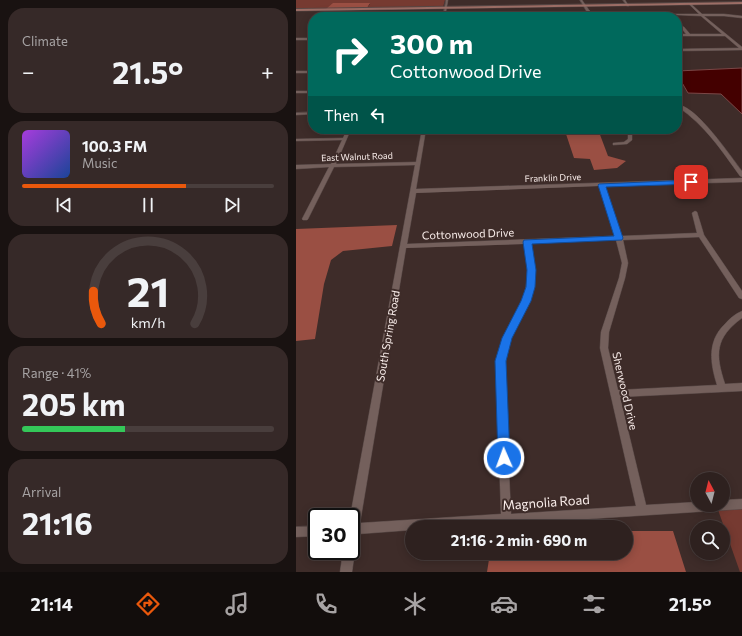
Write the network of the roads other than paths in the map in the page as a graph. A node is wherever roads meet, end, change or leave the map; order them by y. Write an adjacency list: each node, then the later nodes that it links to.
1 (447, 0): 8 (street)
2 (581, 0): 7 (street)
3 (624, 0): 6 (street)
4 (742, 3): 5 (street)
5 (689, 4): 6 (street); 13 (street)
6 (628, 5): 7 (street)
7 (585, 6): 8 (street); 11 (street)
8 (446, 8): 9 (street); 10 (street)
9 (296, 10)
10 (445, 12)
11 (589, 12)
12 (682, 15): 13 (street)
13 (702, 15): 14 (street); 18 (street)
14 (742, 17)
15 (682, 28): 17 (street)
16 (682, 35): 17 (street)
17 (689, 35): 18 (street)
18 (725, 35): 21 (street)
19 (296, 39): 20 (street)
20 (308, 39)
21 (742, 49): 22 (street)
22 (682, 50)
23 (296, 72): 24 (street)
24 (308, 72)
25 (296, 92): 26 (street)
26 (308, 92)
27 (682, 107): 39 (street)
28 (308, 113): 29 (street)
29 (296, 114)
30 (346, 134): 33 (street)
31 (423, 134): 36 (street, South Spring Road)
32 (630, 134): 35 (street)
33 (344, 139): 34 (street); 37 (street)
34 (296, 140)
35 (615, 144)
36 (418, 163): 37 (street, East Walnut Road); 42 (street, South Spring Road)
37 (332, 166): 38 (street, East Walnut Road); 44 (street)
38 (296, 167)
39 (742, 175)
40 (742, 180): 41 (street, Franklin Drive)
41 (601, 185): 42 (street, Franklin Drive); 46 (street, Sherwood Drive)
42 (413, 191): 48 (street, South Spring Road)
43 (696, 213): 45 (street)
44 (305, 219)
45 (701, 235): 46 (street, Cottonwood Drive); 49 (street)
46 (619, 238): 47 (street, Cottonwood Drive); 53 (street, Sherwood Drive)
47 (527, 242): 48 (street, Cottonwood Drive); 57 (street)
48 (404, 246): 55 (street, South Spring Road)
49 (742, 296)
50 (742, 314): 52 (street)
51 (742, 387): 52 (street)
52 (722, 388): 53 (street)
53 (614, 394): 56 (street, Sherwood Drive)
54 (742, 504): 56 (street, Magnolia Road)
55 (356, 508)
56 (642, 510): 57 (street, Magnolia Road)
57 (506, 519): 58 (street, Magnolia Road)
58 (360, 528)
59 (308, 531): 60 (street)
60 (296, 532)
61 (348, 560): 62 (street)
62 (346, 572)

